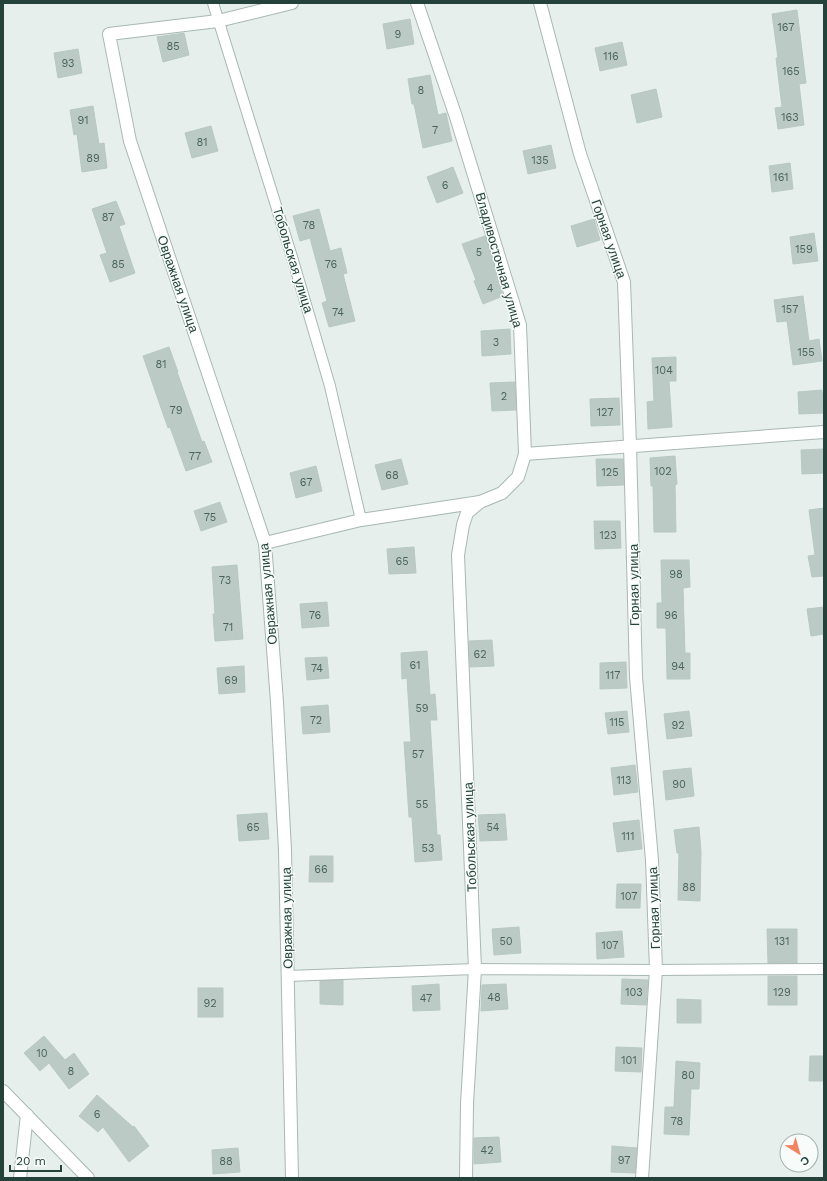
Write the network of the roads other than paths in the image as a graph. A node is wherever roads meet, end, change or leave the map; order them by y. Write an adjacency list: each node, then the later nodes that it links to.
1 (213, 3): 5 (lane, Тобольская улица)
2 (292, 3): 5 (street)
3 (417, 3): 8 (street, Владивосточная улица)
4 (540, 3): 7 (street, Горная улица)
5 (218, 21): 10 (lane, Тобольская улица); 11 (street, Овражная улица)
6 (824, 432): 7 (street)
7 (630, 445): 8 (street); 14 (street, Горная улица)
8 (525, 454): 9 (street, Владивосточная улица)
9 (480, 502): 10 (street, Владивосточная улица); 12 (street, Тобольская улица)
10 (361, 520): 11 (street, Владивосточная улица)
11 (265, 543): 15 (street, Овражная улица)
12 (475, 969): 14 (lane); 15 (lane); 21 (street, Тобольская улица)
13 (824, 969): 14 (lane)
14 (656, 970): 22 (street, Горная улица)
15 (288, 976): 20 (street, Овражная улица)
16 (3, 1091): 17 (street)
17 (27, 1115): 18 (street); 19 (street)
18 (20, 1178)
19 (88, 1178)
20 (292, 1178)
21 (466, 1178)
22 (642, 1178)

